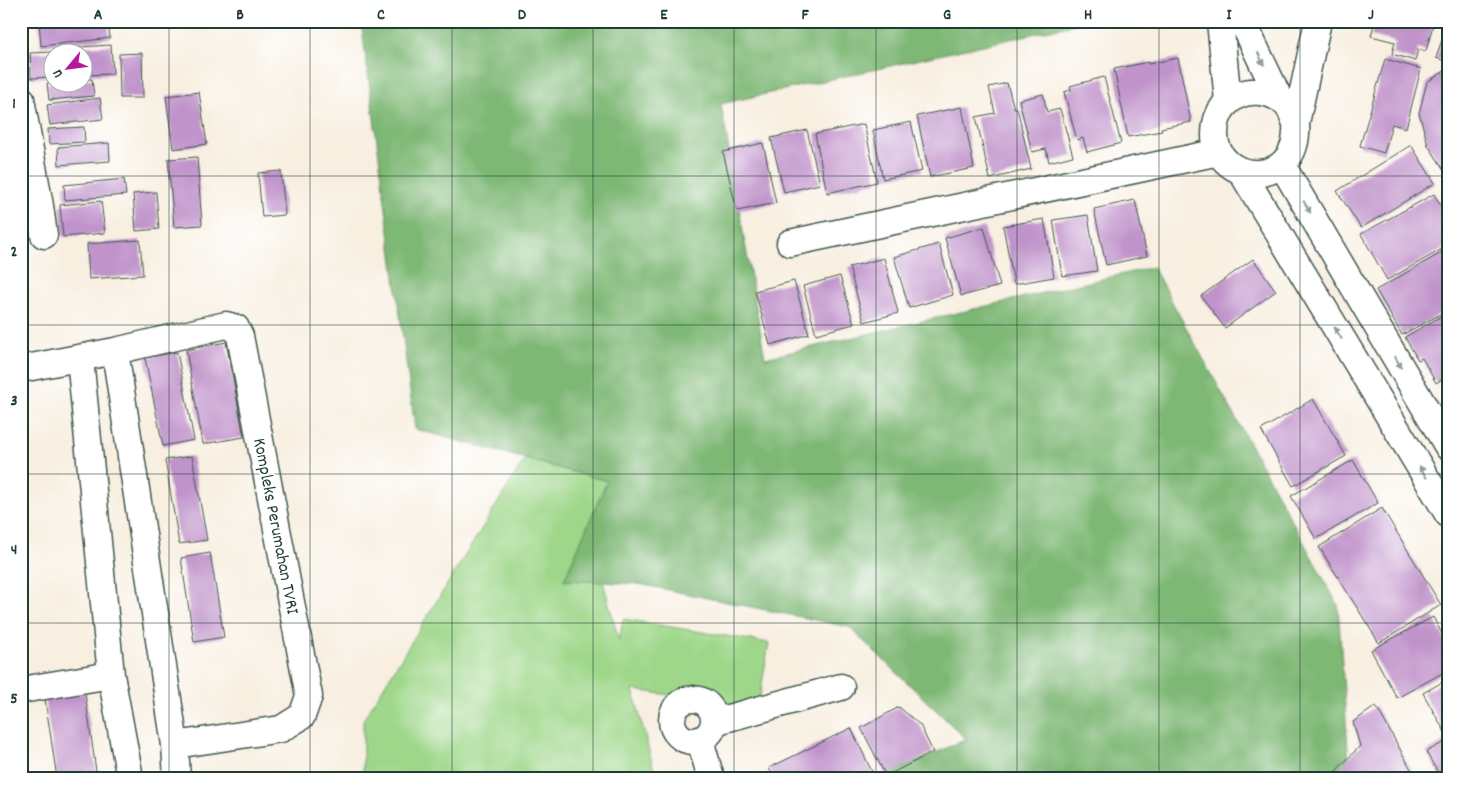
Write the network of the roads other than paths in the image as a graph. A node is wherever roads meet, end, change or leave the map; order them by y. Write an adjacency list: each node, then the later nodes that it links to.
1 (1220, 21): 6 (street)
2 (1242, 21): 4 (street, one-way to 4)
3 (1318, 21): 7 (street)
4 (1278, 98): 6 (street); 7 (street)
5 (21, 99): 11 (street)
6 (1228, 101): 8 (street)
7 (1296, 123): 9 (street)
8 (1219, 152): 10 (street); 12 (street)
9 (1282, 164): 10 (street); 16 (street, one-way to 16)
10 (1241, 171): 17 (street, one-way to 10)
11 (44, 235)
12 (790, 244)
13 (115, 351): 14 (street, Kompleks Perumahan TVRI); 21 (street); 21 (street, Kompleks Perumahan TVRI)
14 (80, 358): 15 (street, Kompleks Perumahan TVRI); 18 (street)
15 (21, 369)
16 (1448, 446)
17 (1448, 514)
18 (111, 675): 20 (street); 22 (street)
19 (841, 687): 24 (street)
20 (21, 690)
21 (175, 745): 23 (street)
22 (130, 778)
23 (177, 778)
24 (711, 778)

